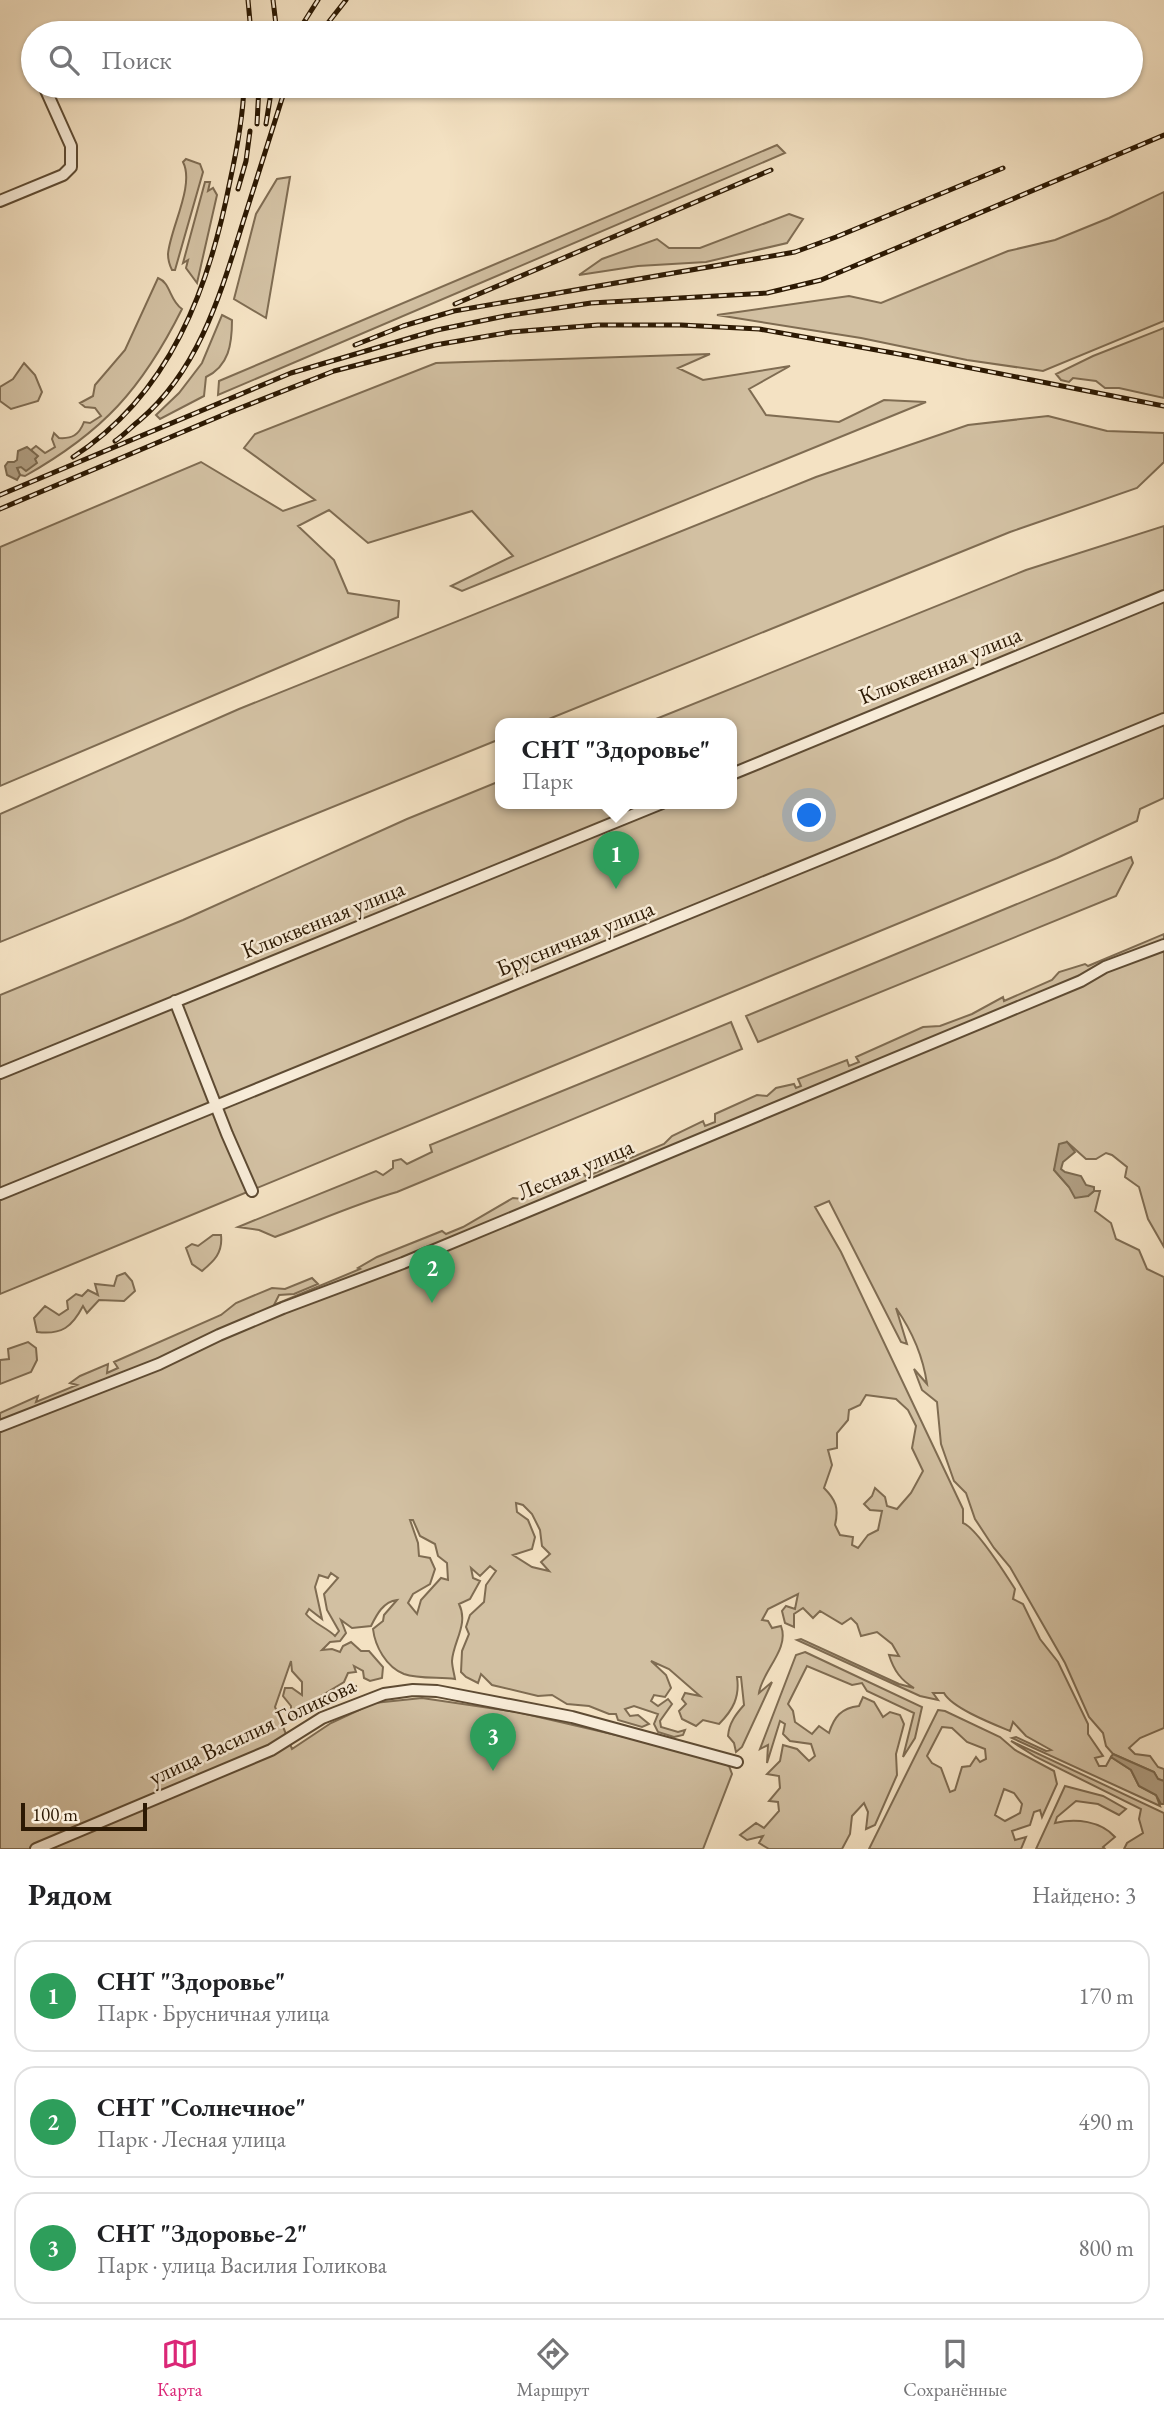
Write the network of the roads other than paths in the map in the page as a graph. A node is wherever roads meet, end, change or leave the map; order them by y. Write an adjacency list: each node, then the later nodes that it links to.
1 (49, 98): 2 (street)
2 (0, 201)
3 (1164, 596): 5 (street, Клюквенная улица)
4 (1164, 719): 10 (street, Брусничная улица)
5 (737, 772)
6 (647, 809): 8 (street, Клюквенная улица)
7 (1164, 945): 13 (street, Лесная улица)
8 (175, 1002): 9 (street, Клюквенная улица); 10 (street)
9 (0, 1073)
10 (217, 1105): 11 (street); 12 (street, Брусничная улица)
11 (252, 1191)
12 (0, 1194)
13 (0, 1426)
14 (737, 1762): 15 (street, улица Василия Голикова)
15 (36, 1849)

